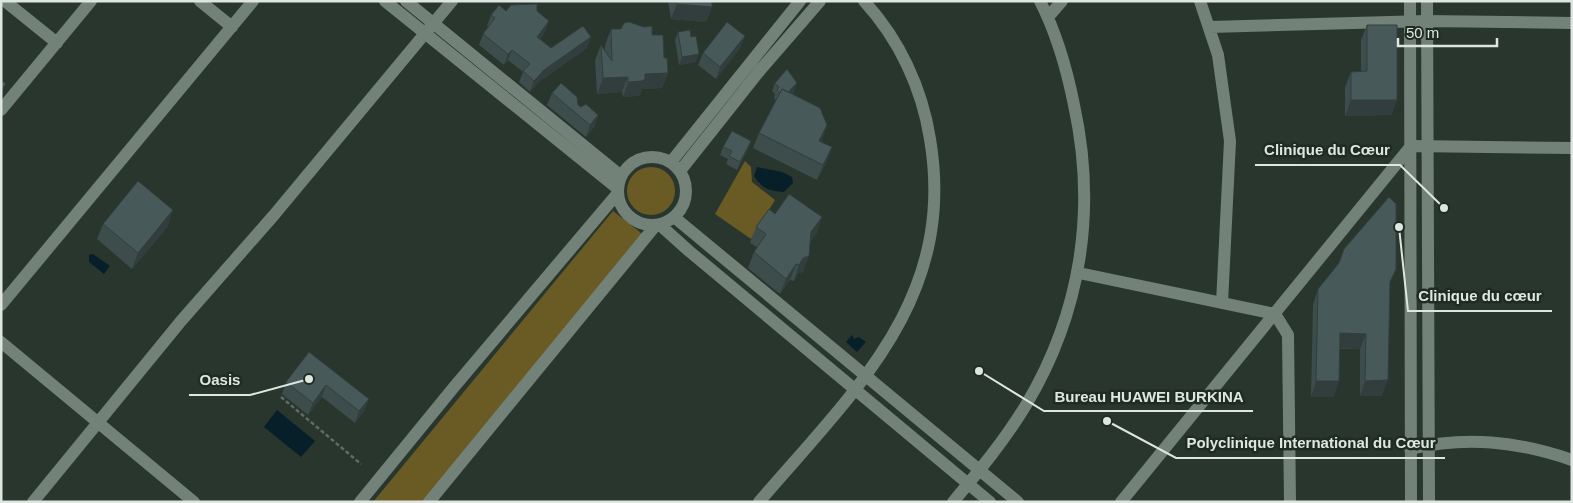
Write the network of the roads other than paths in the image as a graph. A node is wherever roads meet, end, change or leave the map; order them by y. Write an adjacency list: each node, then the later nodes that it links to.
1 (5, 1): 24 (street)
2 (91, 1): 24 (street)
3 (200, 1): 21 (street)
4 (253, 1): 21 (street)
5 (385, 1): 23 (street)
6 (406, 1): 18 (street)
7 (452, 1): 18 (street)
8 (800, 1): 29 (street)
9 (820, 1): 29 (street)
10 (864, 1): 39 (street)
11 (1040, 1): 16 (street)
12 (1062, 1): 16 (street)
13 (1200, 1): 22 (street)
14 (1410, 1): 19 (street)
15 (1427, 1): 17 (street)
16 (1048, 17): 34 (street)
17 (1427, 21): 19 (street); 20 (street); 27 (street)
18 (432, 23): 23 (street); 30 (street)
19 (1409, 23): 22 (street); 26 (street)
20 (1572, 23)
21 (232, 27): 36 (street)
22 (1210, 27): 35 (street)
23 (424, 34): 31 (street); 41 (street)
24 (57, 43): 25 (street)
25 (1, 110)
26 (1411, 146): 27 (street); 37 (street); 43 (street)
27 (1429, 146): 28 (street); 42 (street)
28 (1572, 148)
29 (675, 167): 30 (street); 32 (street)
30 (621, 176): 31 (street)
31 (617, 191): 33 (street); 49 (street)
32 (674, 218): 33 (street); 39 (street)
33 (658, 225): 40 (street); 50 (street)
34 (1079, 273): 35 (street); 45 (street)
35 (1222, 303): 37 (street)
36 (1, 305)
37 (1275, 314): 55 (street); 56 (street)
38 (1, 342): 41 (street)
39 (866, 377): 40 (street); 45 (street)
40 (855, 390): 46 (street); 51 (street)
41 (99, 423): 47 (street); 48 (street)
42 (1428, 444): 43 (street); 44 (street); 58 (street)
43 (1410, 448): 57 (street)
44 (1572, 460)
45 (980, 471): 46 (street); 54 (street)
46 (968, 484): 52 (street); 53 (street)
47 (33, 502)
48 (194, 502)
49 (360, 502)
50 (429, 502)
51 (759, 502)
52 (953, 502)
53 (990, 502)
54 (1018, 502)
55 (1121, 502)
56 (1290, 502)
57 (1411, 502)
58 (1429, 502)

